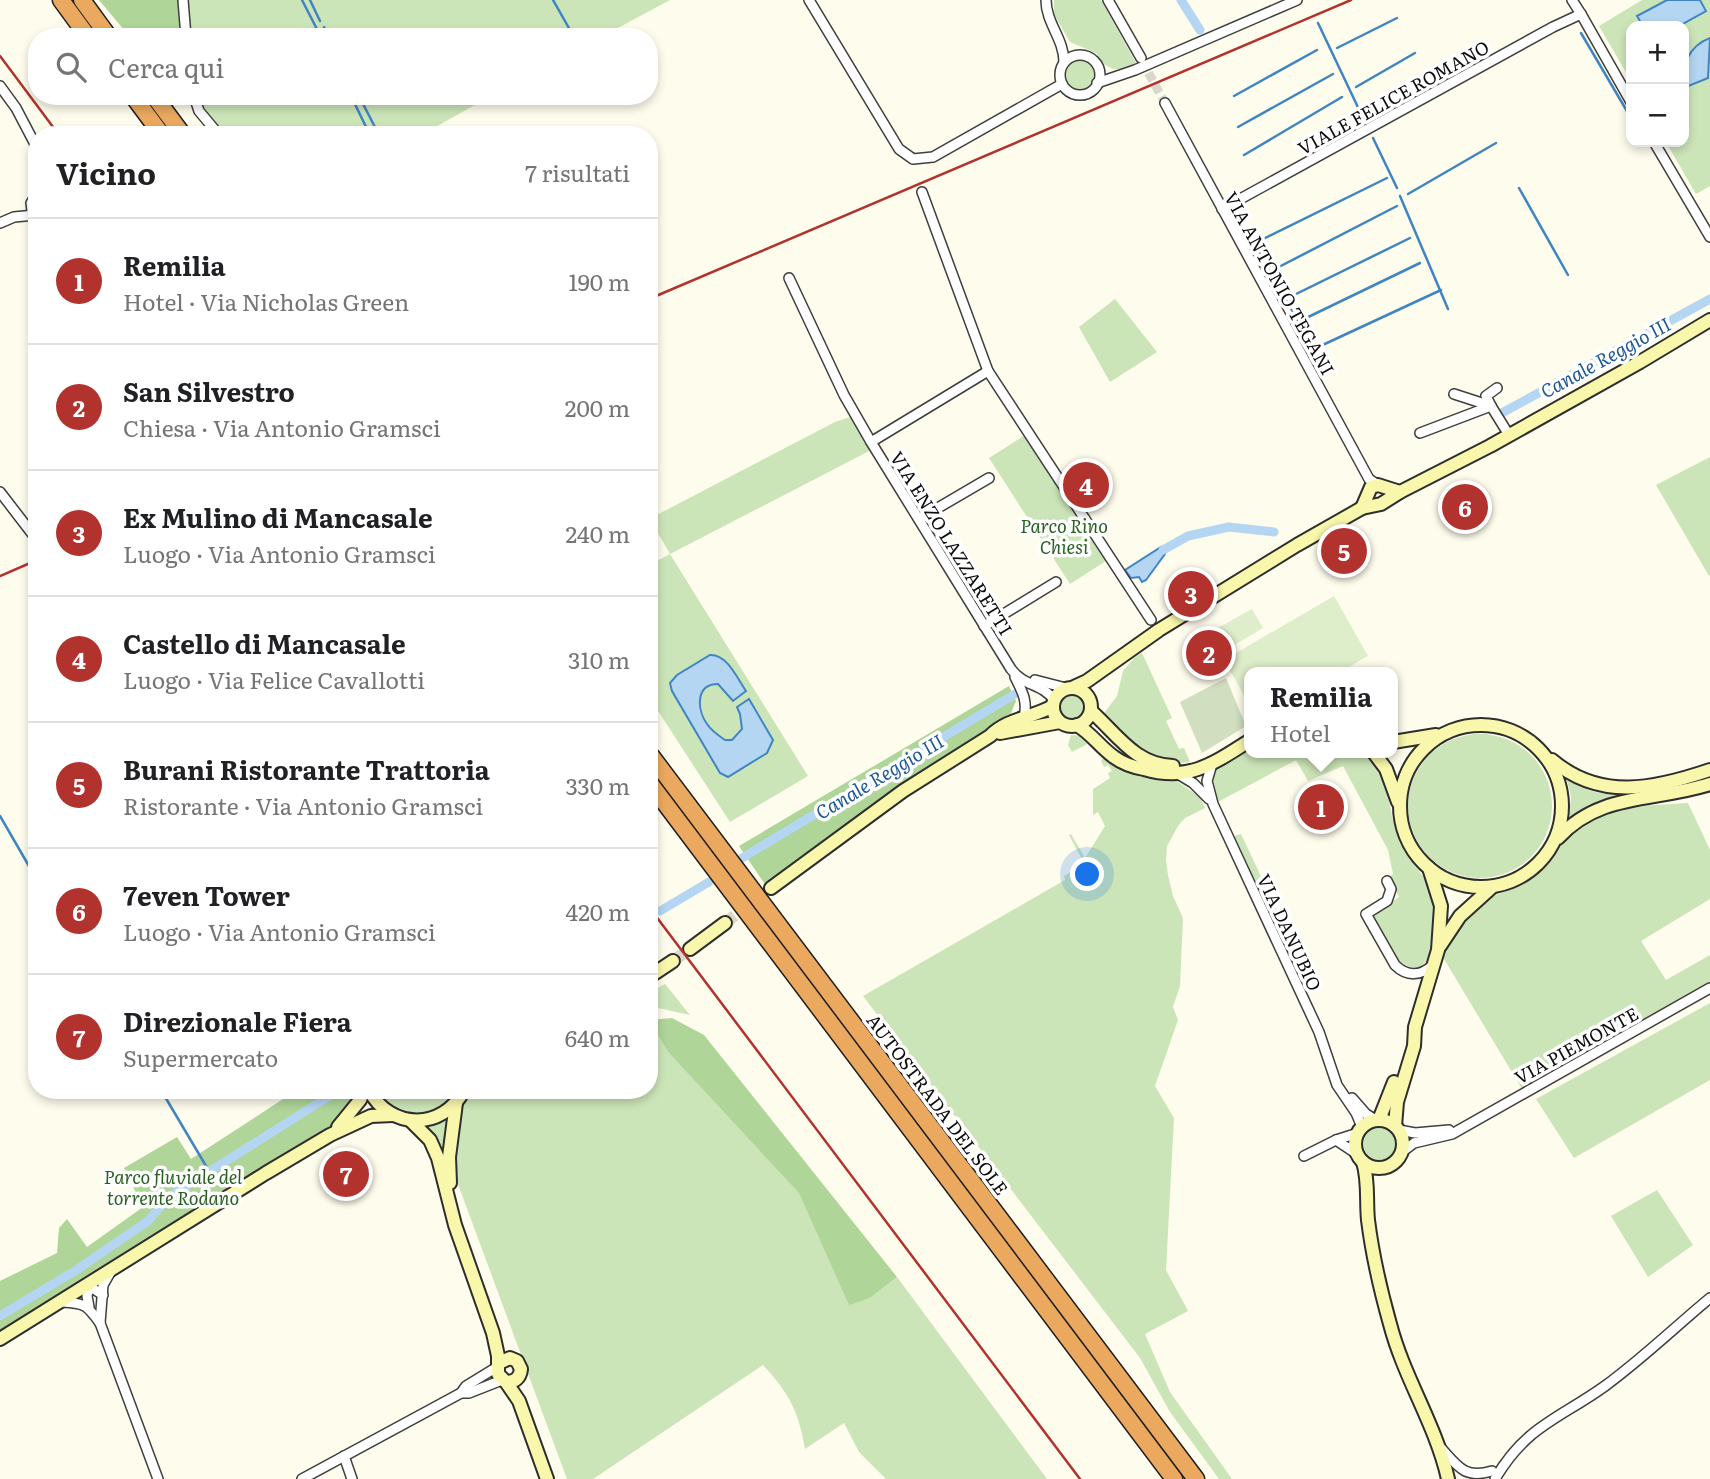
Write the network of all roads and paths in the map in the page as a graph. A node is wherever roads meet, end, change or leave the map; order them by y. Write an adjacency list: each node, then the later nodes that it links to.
1 (61, 0): 10 (highway)
2 (82, 0): 11 (highway)
3 (183, 0): 12 (street)
4 (809, 0): 20 (street)
5 (1046, 0): 13 (street)
6 (1108, 0): 15 (street)
7 (1297, 0): 18 (street)
8 (1572, 0): 9 (street)
9 (1581, 14): 22 (street); 34 (street, VIALE FELICE ROMANO)
10 (81, 28)
11 (102, 28)
12 (185, 28)
13 (1061, 40): 14 (street); 16 (street)
14 (1080, 55): 16 (street); 17 (street)
15 (1141, 58)
16 (1064, 62): 20 (street)
17 (1098, 68): 18 (street); 19 (street)
18 (1123, 74): 19 (street)
19 (1097, 83): 20 (street)
20 (1062, 84)
21 (0, 86): 30 (street)
22 (1626, 93)
23 (1165, 103): 34 (street, VIA ANTONIO TEGANI)
24 (140, 105): 27 (highway)
25 (161, 105): 28 (highway)
26 (197, 105): 29 (street)
27 (155, 126)
28 (176, 126)
29 (212, 126)
30 (28, 131)
31 (1657, 147): 38 (street)
32 (922, 192): 41 (street)
33 (28, 205): 36 (street)
34 (1222, 209): 50 (street, VIA ANTONIO TEGANI)
35 (28, 216): 36 (street)
36 (14, 217): 37 (street)
37 (0, 223)
38 (1710, 237)
39 (789, 278): 47 (street)
40 (1710, 320): 46 (street)
41 (988, 371): 47 (street, VIA ENZO LAZZARETTI); 54 (street)
42 (1497, 388): 44 (street)
43 (1454, 394): 44 (street)
44 (1491, 406): 45 (street); 46 (street)
45 (1420, 433)
46 (1509, 435): 50 (street)
47 (871, 442): 51 (street, VIA ENZO LAZZARETTI)
48 (989, 478): 51 (street)
49 (0, 492): 52 (street)
50 (1374, 494): 56 (street)
51 (919, 520): 55 (street, VIA ENZO LAZZARETTI)
52 (28, 528)
53 (1056, 582): 55 (street)
54 (1151, 620)
55 (984, 626): 57 (street, VIA ENZO LAZZARETTI)
56 (1129, 652): 58 (street); 60 (street)
57 (1011, 669): 58 (street); 59 (street, VIA ENZO LAZZARETTI); 61 (street, VIA ENZO LAZZARETTI)
58 (1070, 688): 59 (street); 60 (street)
59 (1053, 703): 61 (street); 62 (street)
60 (1091, 706): 63 (street); 65 (street)
61 (1024, 717): 66 (street)
62 (1060, 722): 63 (street); 66 (street)
63 (1077, 725): 74 (street)
64 (1446, 732): 67 (street); 69 (street); 78 (street)
65 (1244, 735)
66 (990, 736): 83 (street)
67 (1398, 742)
68 (1244, 744): 71 (street)
69 (1544, 754): 73 (street); 79 (street)
70 (1377, 758): 78 (street)
71 (1212, 764): 74 (street); 77 (street, VIA DANUBIO)
72 (658, 765): 130 (highway, AUTOSTRADA DEL SOLE)
73 (1710, 771)
74 (1178, 774): 77 (street, VIA DANUBIO)
75 (1710, 784): 79 (street)
76 (658, 794): 129 (highway, AUTOSTRADA DEL SOLE)
77 (1213, 804): 92 (street, VIA DANUBIO)
78 (1400, 809): 80 (street)
79 (1555, 840): 82 (street)
80 (1429, 868): 82 (street); 86 (street)
81 (1387, 881): 88 (street)
82 (1492, 887): 86 (street)
83 (771, 888)
84 (725, 923): 85 (street)
85 (690, 949)
86 (1438, 950): 88 (street)
87 (673, 961): 89 (street)
88 (1433, 965): 91 (street)
89 (658, 971)
90 (1710, 988): 101 (street, VIA PIEMONTE)
91 (1415, 1027): 98 (street); 100 (street)
92 (1333, 1075): 98 (street, VIA DANUBIO); 102 (street, VIA DANUBIO)
93 (359, 1099): 103 (street)
94 (375, 1099): 97 (street)
95 (458, 1099): 96 (street)
96 (456, 1103): 99 (street); 109 (street)
97 (393, 1115): 99 (street); 103 (street)
98 (1378, 1120): 100 (street); 102 (street)
99 (411, 1121): 109 (street)
100 (1397, 1128): 101 (street, VIA PIEMONTE); 105 (street)
101 (1458, 1129): 105 (street, VIA PIEMONTE)
102 (1360, 1130): 104 (street); 107 (street)
103 (330, 1135): 111 (street)
104 (1336, 1140): 106 (street); 107 (street)
105 (1402, 1152): 108 (street)
106 (1304, 1156)
107 (1360, 1158): 108 (street); 110 (street)
108 (1386, 1167): 110 (street)
109 (450, 1208): 119 (street)
110 (1371, 1232): 122 (street)
111 (111, 1272): 112 (street); 113 (street)
112 (89, 1286): 113 (street); 115 (street); 116 (street)
113 (103, 1295): 117 (street)
114 (1709, 1301): 124 (street)
115 (62, 1302): 116 (street); 118 (street)
116 (89, 1307): 117 (street)
117 (100, 1323): 125 (street)
118 (0, 1339)
119 (503, 1370): 120 (street); 120 (street); 121 (street); 123 (street)
120 (519, 1377): 121 (street)
121 (519, 1401): 128 (street)
122 (1439, 1446): 124 (street); 131 (street)
123 (344, 1456): 126 (street); 127 (street)
124 (1494, 1475): 132 (street)
125 (158, 1479)
126 (302, 1479)
127 (352, 1479)
128 (547, 1479)
129 (1174, 1479)
130 (1196, 1479)
131 (1448, 1479)
132 (1483, 1479)

